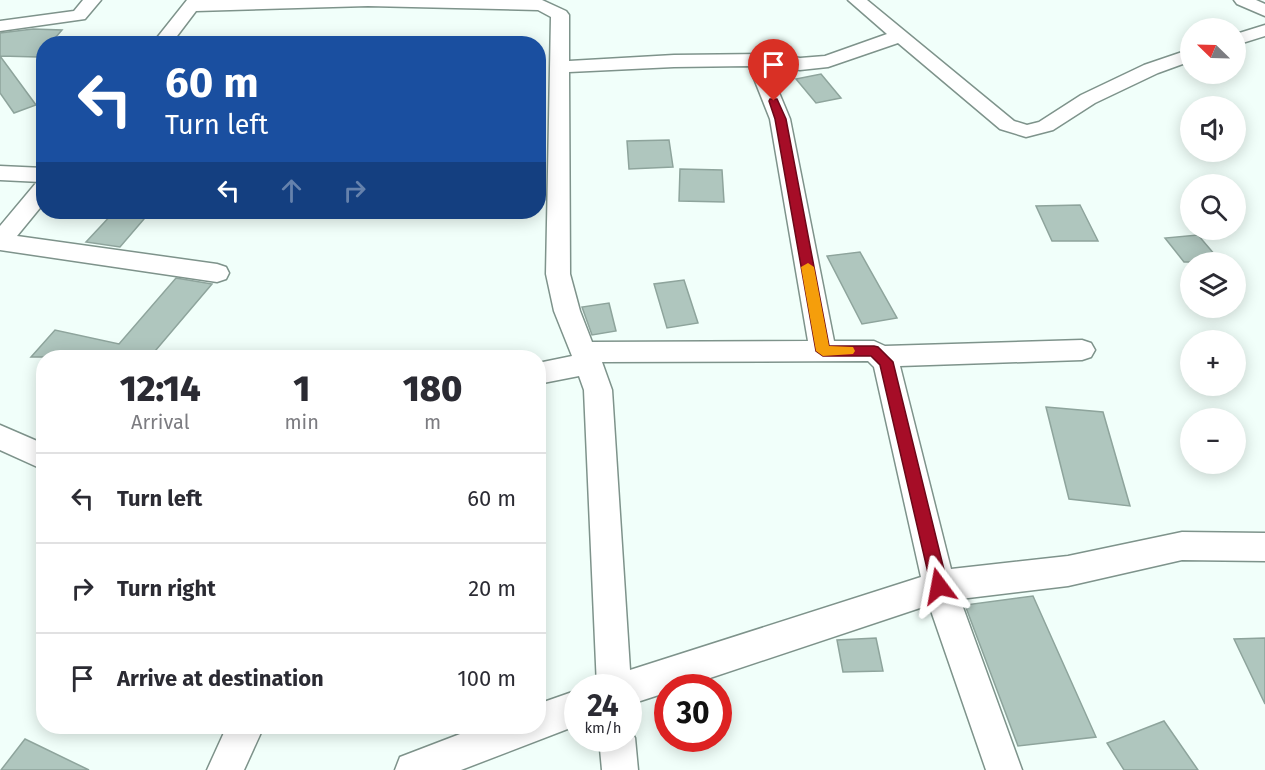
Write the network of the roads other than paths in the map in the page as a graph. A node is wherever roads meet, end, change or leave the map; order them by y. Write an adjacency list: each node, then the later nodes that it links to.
1 (92, 0): 6 (street)
2 (857, 0): 9 (street)
3 (1242, 0): 5 (street)
4 (194, 3): 8 (street); 13 (street)
5 (1265, 11)
6 (0, 26)
7 (1265, 30): 10 (street)
8 (167, 36)
9 (900, 36): 11 (street); 12 (street)
10 (1246, 37)
11 (1180, 59)
12 (757, 61): 13 (street); 21 (street)
13 (560, 67): 14 (street)
14 (549, 171): 23 (street)
15 (0, 173): 16 (street)
16 (36, 175)
17 (36, 198): 18 (street)
18 (0, 242): 19 (street)
19 (217, 273)
20 (1082, 350): 22 (street)
21 (823, 351): 22 (street); 23 (street)
22 (881, 356): 28 (street)
23 (586, 358): 24 (street); 29 (street)
24 (546, 371)
25 (0, 437): 26 (street)
26 (36, 454)
27 (1265, 548): 28 (street)
28 (939, 586): 30 (street); 39 (street)
29 (613, 674)
30 (642, 683)
31 (564, 712): 32 (street)
32 (546, 719)
33 (242, 734): 36 (street)
34 (507, 734): 37 (street)
35 (618, 752): 38 (street)
36 (225, 770)
37 (413, 770)
38 (620, 770)
39 (1004, 770)

